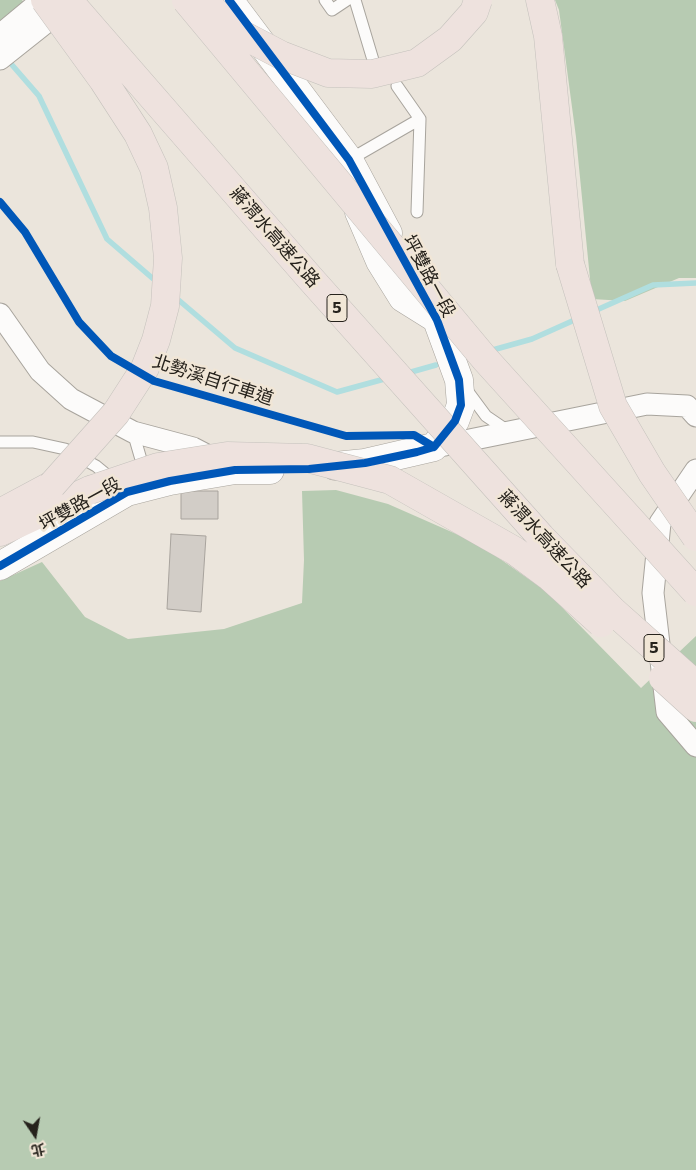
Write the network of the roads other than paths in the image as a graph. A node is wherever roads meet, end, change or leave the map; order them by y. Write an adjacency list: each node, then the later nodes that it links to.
1 (68, 0): 34 (highway, 蔣渭水高速公路 / 5, bridge)
2 (74, 0): 11 (street)
3 (186, 0): 33 (highway, bridge)
4 (201, 0): 9 (highway, bridge)
5 (229, 0): 17 (street, 坪雙路一段)
6 (325, 0): 7 (lane)
7 (347, 0)
8 (356, 0): 14 (lane)
9 (478, 0)
10 (540, 0): 31 (highway, bridge)
11 (41, 8): 12 (street); 13 (street); 29 (highway, bridge)
12 (0, 35)
13 (0, 58)
14 (373, 60)
15 (398, 86): 16 (lane)
16 (420, 119): 17 (lane); 18 (lane)
17 (349, 160): 20 (street, 坪雙路一段)
18 (417, 212)
19 (0, 314): 23 (street)
20 (459, 380): 22 (lane); 25 (street, 坪雙路一段)
21 (696, 416): 22 (street)
22 (508, 431): 25 (street)
23 (133, 432): 26 (street); 28 (lane)
24 (0, 442): 28 (lane)
25 (434, 447): 26 (street, 坪雙路一段)
26 (234, 470): 28 (street, 坪雙路一段)
27 (696, 470): 36 (street)
28 (127, 492): 32 (street, 坪雙路一段)
29 (0, 512)
30 (0, 532): 35 (highway, bridge)
31 (696, 537)
32 (0, 566)
33 (696, 592)
34 (696, 685)
35 (696, 708)
36 (696, 746)

